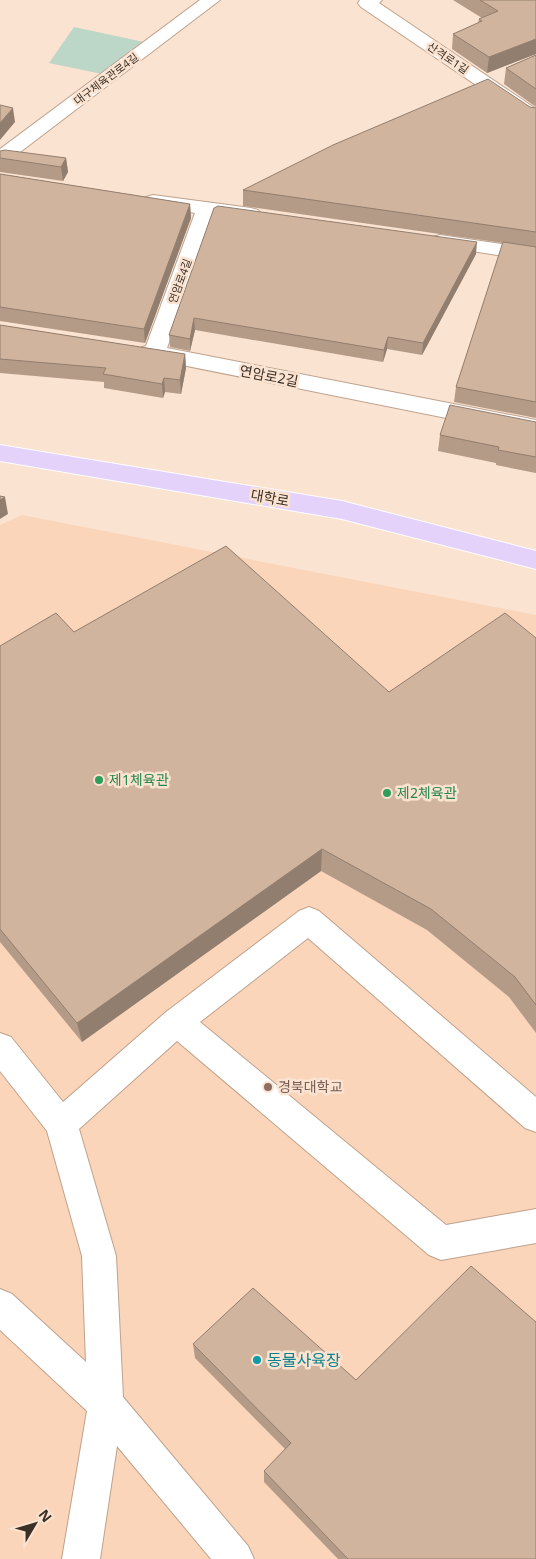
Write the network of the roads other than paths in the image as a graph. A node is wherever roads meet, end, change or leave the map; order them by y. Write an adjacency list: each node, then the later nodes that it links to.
1 (211, 0): 6 (street, 대구체육관로4길)
2 (373, 0): 4 (street, 산격로1길)
3 (502, 76): 4 (street)
4 (485, 83): 5 (street, 산격로1길)
5 (536, 117)
6 (0, 158)
7 (138, 199): 8 (street)
8 (207, 208): 9 (street); 13 (street, 연암로4길)
9 (271, 217)
10 (418, 238): 11 (street)
11 (536, 255)
12 (125, 349): 13 (street, 연암로2길)
13 (154, 353): 14 (street, 연암로2길)
14 (536, 428)
15 (0, 453): 16 (main road, 대학로)
16 (536, 560)
17 (177, 1022): 19 (street); 20 (street); 21 (street)
18 (0, 1047): 20 (street)
19 (536, 1118)
20 (61, 1124): 23 (street)
21 (536, 1226)
22 (0, 1306): 23 (street)
23 (106, 1404): 24 (street); 25 (street)
24 (81, 1559)
25 (235, 1559)

